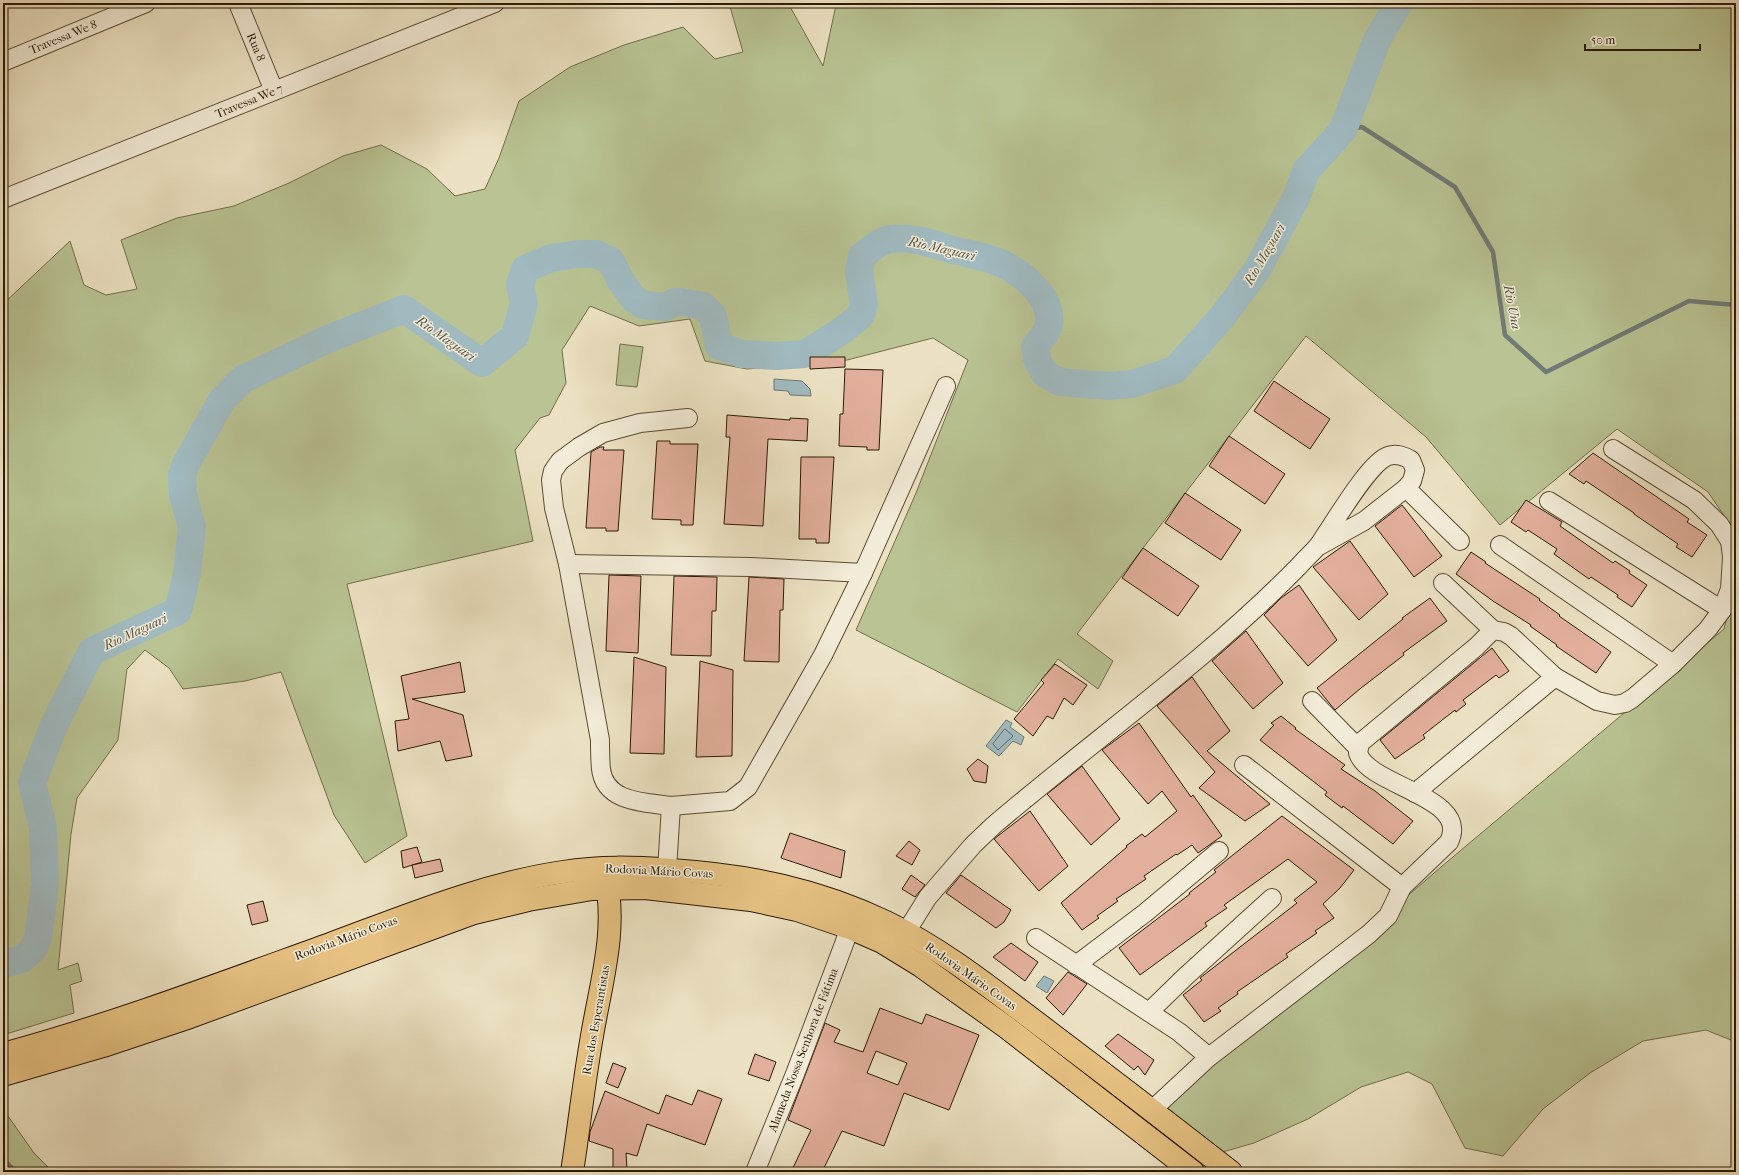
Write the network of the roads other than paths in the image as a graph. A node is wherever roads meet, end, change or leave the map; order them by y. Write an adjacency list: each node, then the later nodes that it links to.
1 (146, 3): 4 (street, Travessa We 8)
2 (238, 3): 5 (street, Rua 8)
3 (496, 3): 5 (street, Travessa We 7)
4 (3, 62)
5 (274, 91): 6 (street, Travessa We 7)
6 (3, 199)
7 (946, 386): 16 (street)
8 (688, 418): 15 (street)
9 (1613, 449): 18 (street)
10 (1406, 488): 12 (street); 14 (street); 14 (street)
11 (1549, 501): 18 (street)
12 (1460, 541)
13 (1500, 545): 20 (street)
14 (1318, 547): 33 (street)
15 (568, 564): 16 (street); 26 (street)
16 (863, 573): 26 (street)
17 (1443, 583): 19 (street)
18 (1722, 610): 20 (street)
19 (1493, 630): 21 (street); 23 (street)
20 (1673, 664): 21 (street)
21 (1555, 677): 25 (street)
22 (1312, 701): 23 (street)
23 (1358, 748): 25 (street)
24 (1244, 765): 30 (street)
25 (1415, 793): 30 (street)
26 (671, 806): 28 (street)
27 (1219, 851): 35 (street)
28 (667, 870): 29 (main road, Rodovia Mário Covas); 33 (main road, Rodovia Mário Covas)
29 (606, 877): 32 (main road, Rodovia Mário Covas); 37 (main road, Rodovia Mário Covas); 39 (main road, Rodovia Mário Covas); 42 (main road, Rua dos Esperantistas)
30 (1402, 887): 38 (street)
31 (1272, 898): 36 (street)
32 (850, 928): 43 (street, Alameda Nossa Senhora de Fátima); 44 (main road, Rodovia Mário Covas)
33 (906, 932): 40 (main road, Rodovia Mário Covas)
34 (1036, 938): 35 (street)
35 (1076, 965): 36 (street)
36 (1150, 1012): 38 (street)
37 (3, 1054)
38 (1209, 1057): 40 (street)
39 (3, 1075)
40 (1152, 1110): 41 (main road, Rodovia Mário Covas)
41 (1208, 1165): 45 (main road, Rodovia Mário Covas)
42 (572, 1172)
43 (755, 1172)
44 (1193, 1172)
45 (1231, 1172)

